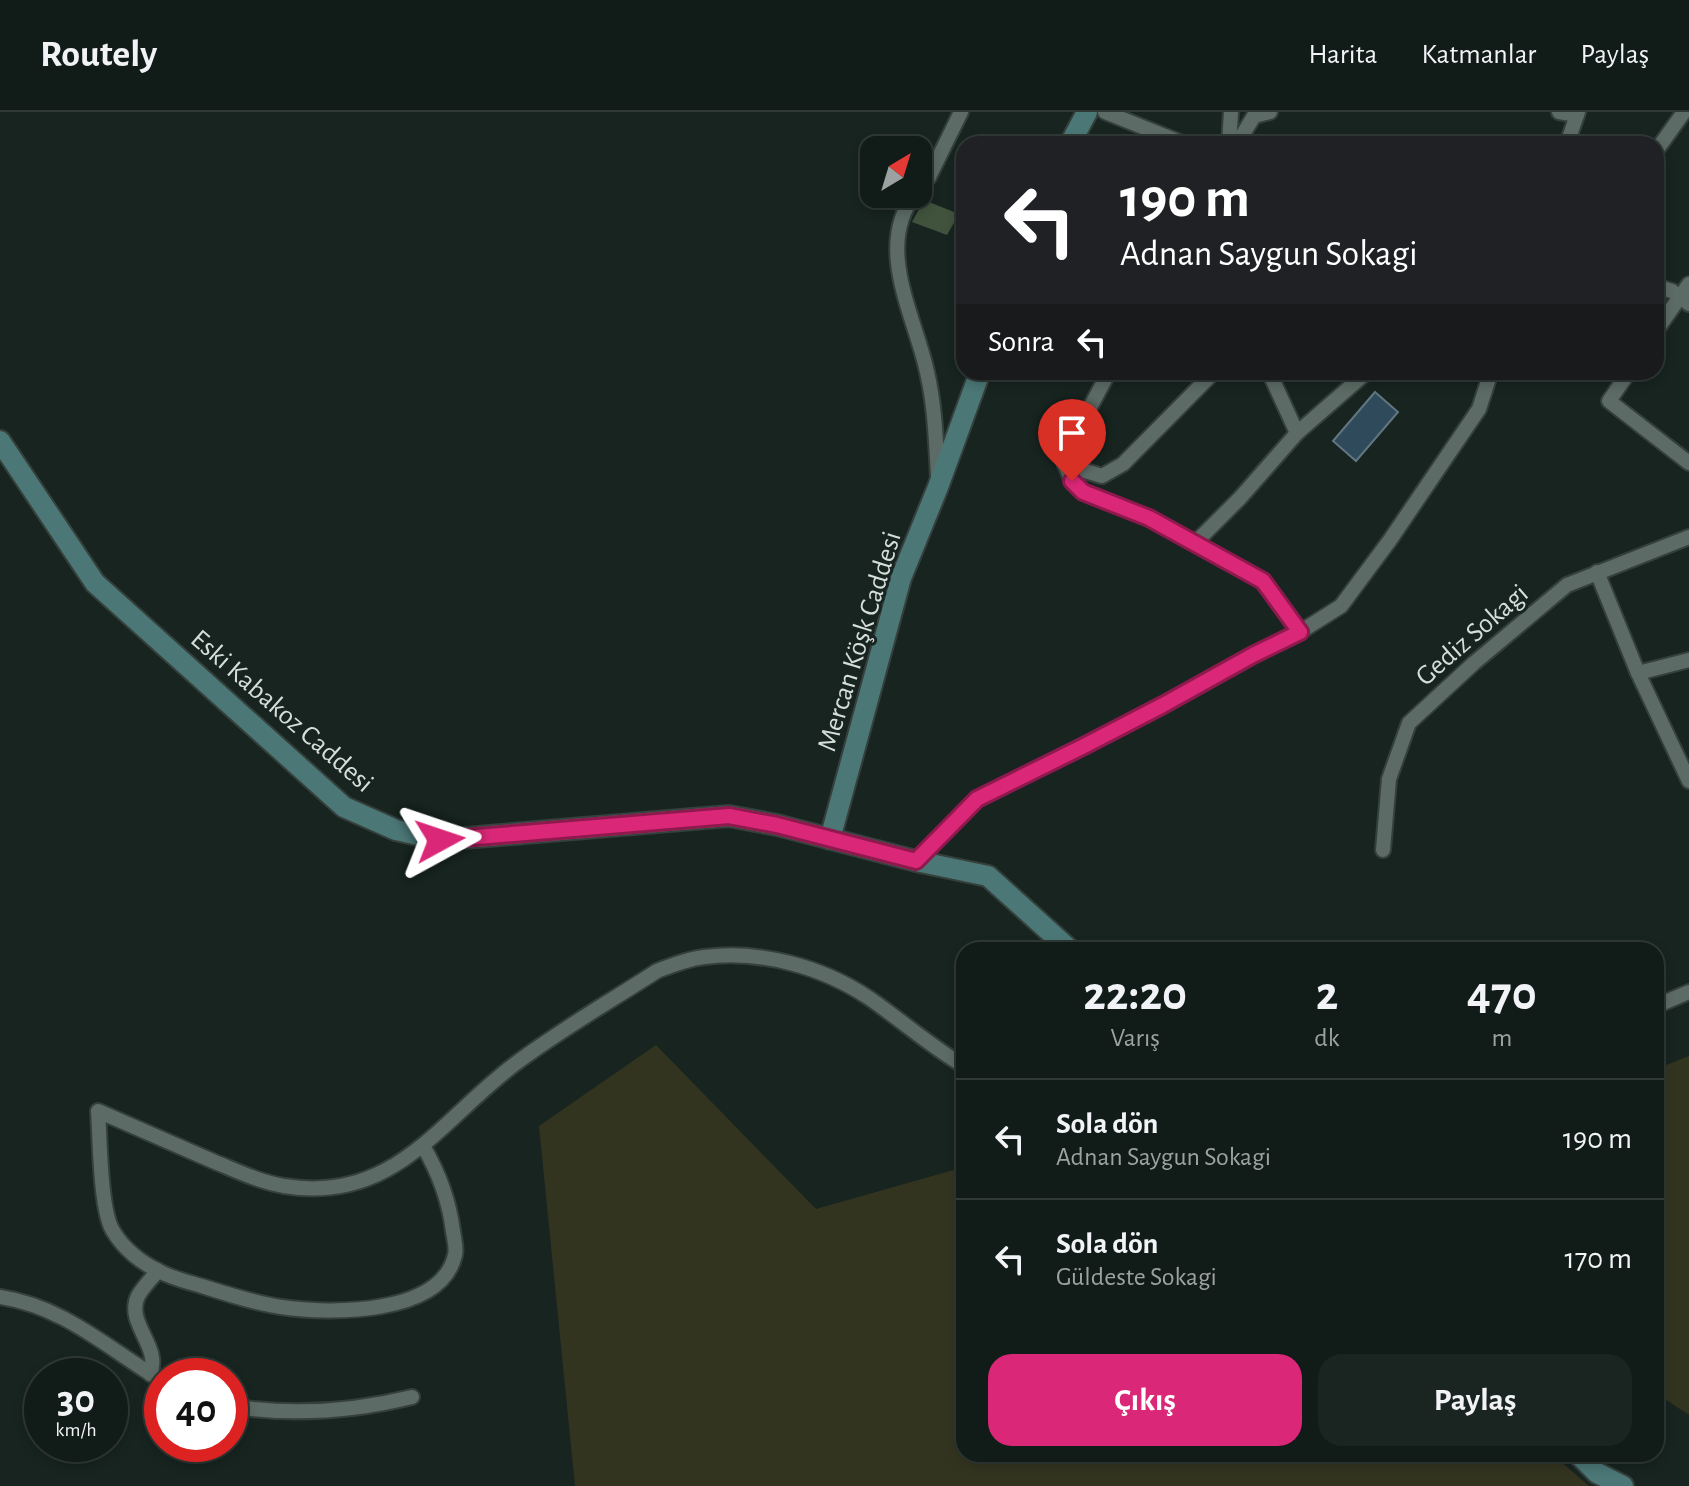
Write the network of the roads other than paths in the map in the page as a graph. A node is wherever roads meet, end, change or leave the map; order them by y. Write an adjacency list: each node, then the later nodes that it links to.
1 (961, 112): 15 (street)
2 (1087, 112): 9 (street)
3 (1105, 112): 10 (street)
4 (1231, 112): 11 (street)
5 (1270, 112): 12 (street)
6 (1559, 112): 8 (street)
7 (1684, 112): 14 (street)
8 (1577, 113): 13 (street)
9 (1074, 136)
10 (1165, 136)
11 (1230, 136)
12 (1242, 136)
13 (1570, 136)
14 (1664, 140)
15 (932, 171)
16 (907, 208): 32 (street)
17 (1689, 284): 19 (street)
18 (1664, 288): 19 (street)
19 (1684, 300): 20 (street)
20 (1664, 322)
21 (977, 380): 32 (street, Mercan Köşk Caddesi)
22 (1105, 380): 31 (street)
23 (1206, 380): 31 (street)
24 (1273, 380): 28 (street)
25 (1358, 380): 28 (street)
26 (1488, 380): 36 (street)
27 (1623, 380): 30 (street)
28 (1297, 433): 34 (street)
29 (0, 441): 40 (street, Eski Kabakoz Caddesi)
30 (1689, 463)
31 (1065, 465): 34 (street)
32 (938, 487): 40 (street, Mercan Köşk Caddesi)
33 (1689, 537): 35 (street, Gediz Sokagi)
34 (1195, 543): 36 (street)
35 (1597, 572): 38 (street); 41 (street, Gediz Sokagi)
36 (1300, 632): 42 (street)
37 (1689, 660): 38 (street)
38 (1638, 673): 39 (street)
39 (1689, 781)
40 (830, 839): 42 (street, Eski Kabakoz Caddesi)
41 (1383, 850)
42 (916, 861): 43 (street, Eski Kabakoz Caddesi)
43 (1061, 942)
44 (1689, 992): 45 (street)
45 (1664, 1003)
46 (956, 1060): 47 (street)
47 (423, 1146): 48 (street); 48 (street)
48 (158, 1271): 50 (street)
49 (0, 1297): 51 (street)
50 (153, 1358)
51 (144, 1369)
52 (412, 1397): 53 (street)
53 (248, 1408)
54 (1586, 1462): 55 (street)
55 (1623, 1486)

